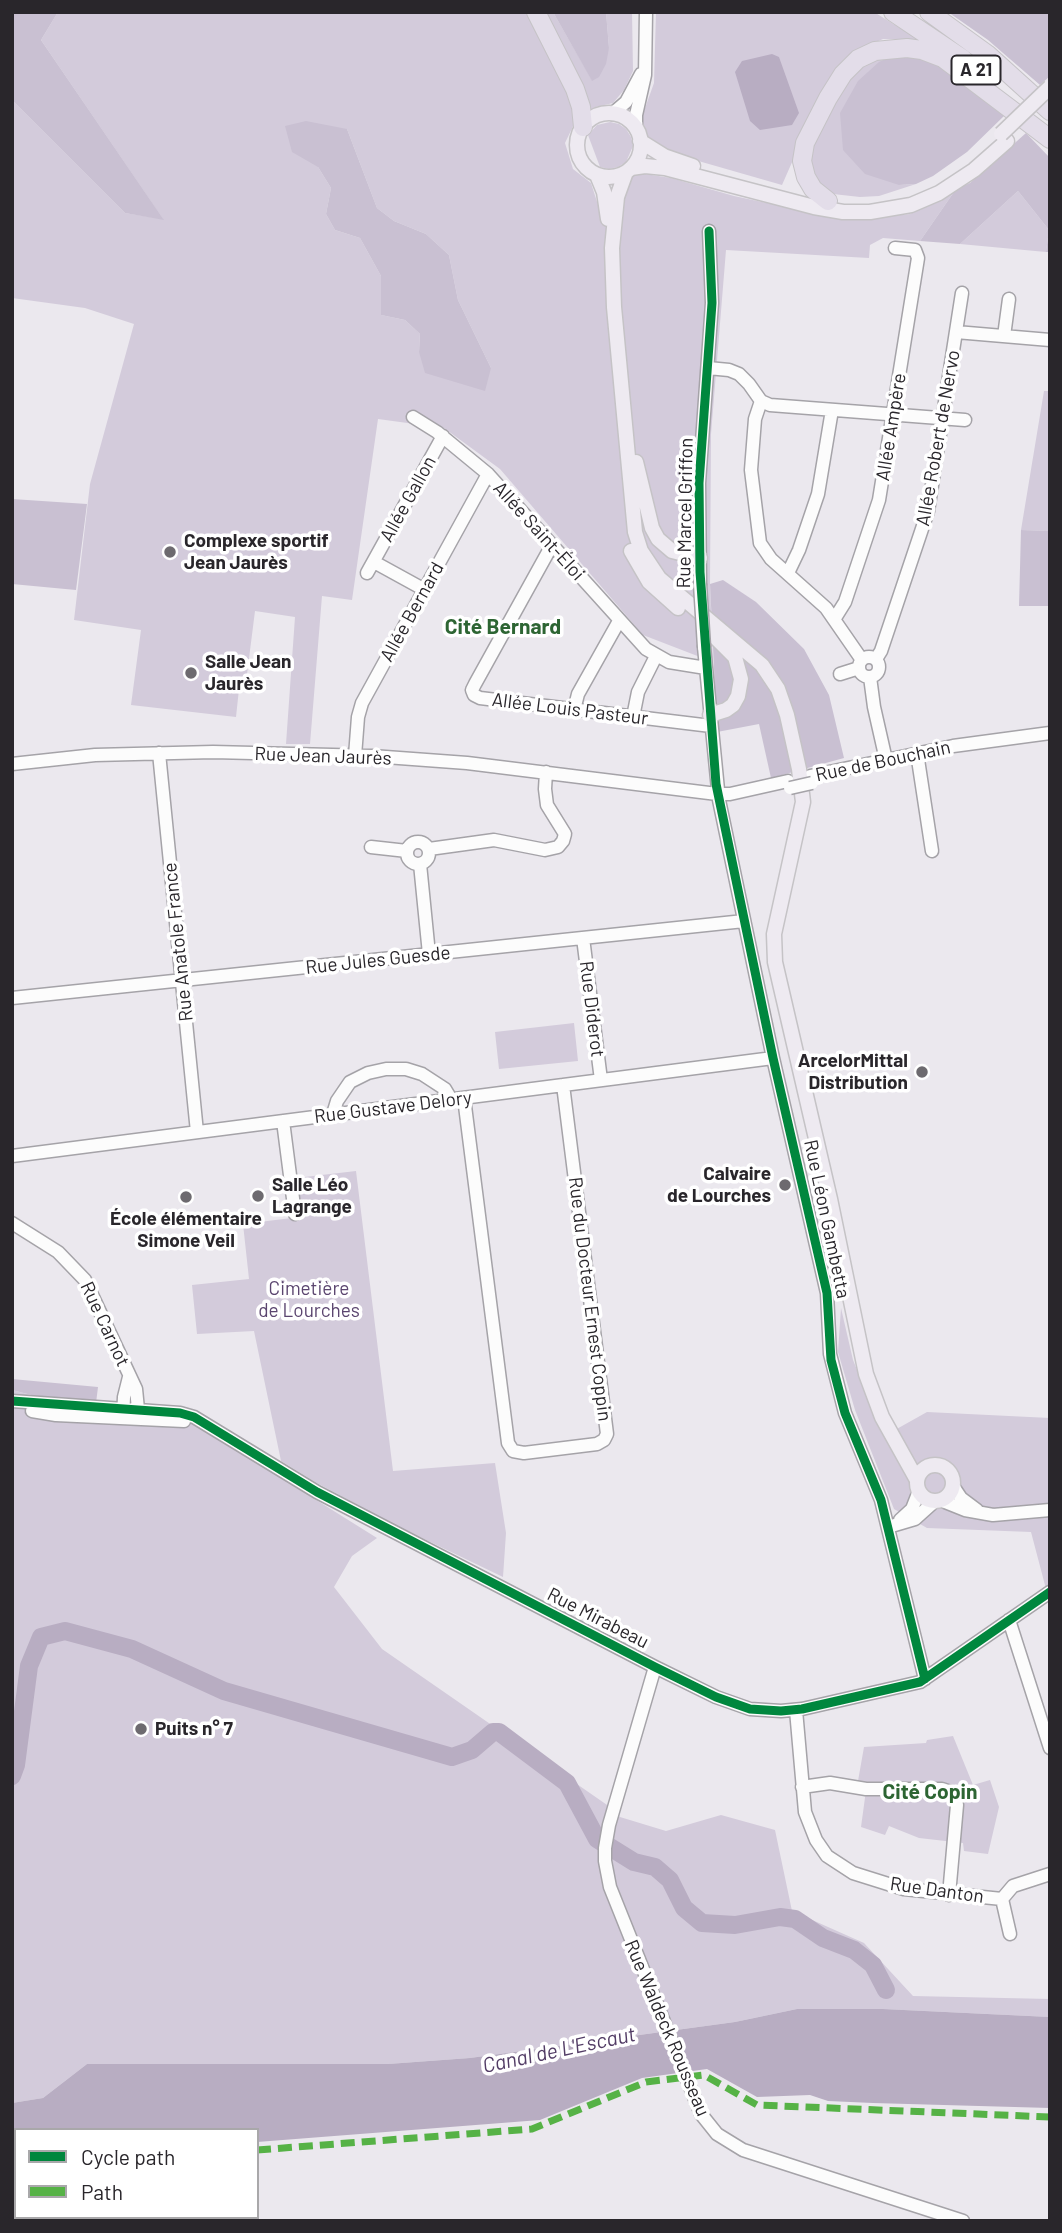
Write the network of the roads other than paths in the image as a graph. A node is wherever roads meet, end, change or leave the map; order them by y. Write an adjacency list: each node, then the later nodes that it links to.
1 (536, 12): 10 (highway)
2 (646, 12): 5 (street)
3 (893, 12): 13 (highway, A 21)
4 (929, 12): 8 (highway, A 21)
5 (645, 61): 9 (street); 11 (street)
6 (1050, 87): 12 (main road, bridge)
7 (1050, 99): 12 (main road)
8 (1050, 111)
9 (612, 114): 10 (main road); 11 (main road)
10 (583, 127): 15 (main road)
11 (638, 135): 14 (main road); 16 (main road)
12 (1004, 137): 14 (main road); 16 (main road)
13 (1050, 139): 16 (highway)
14 (628, 170): 15 (main road); 19 (main road)
15 (597, 175): 19 (main road)
16 (828, 201)
17 (709, 232): 25 (street, Rue Marcel Griffon)
18 (895, 247): 29 (street, Allée Ampère)
19 (612, 248): 26 (main road)
20 (962, 293): 22 (street, Allée Robert de Nervo)
21 (1009, 299): 23 (street)
22 (956, 332): 23 (street); 31 (street, Allée Robert de Nervo)
23 (1004, 336): 24 (street)
24 (1050, 340)
25 (708, 368): 27 (street); 37 (street, Rue Marcel Griffon)
26 (620, 374): 34 (main road); 37 (main road)
27 (761, 401): 28 (street); 40 (street)
28 (832, 410): 29 (street); 40 (street)
29 (893, 415): 31 (street); 42 (street, Allée Ampère)
30 (413, 417): 33 (street, Allée Saint-Éloi)
31 (942, 419): 32 (street); 45 (street, Allée Robert de Nervo)
32 (965, 421)
33 (443, 436): 35 (street, Allée Saint-Éloi); 38 (street, Allée Gallon)
34 (625, 436): 52 (main road); 85 (main road)
35 (488, 474): 36 (street, Allée Saint-Éloi); 41 (street, Allée Bernard)
36 (552, 545): 43 (street, Allée Saint-Éloi); 50 (street, Allée Louis Pasteur)
37 (700, 558): 47 (street, Rue Marcel Griffon, bridge)
38 (374, 562): 39 (street, Allée Gallon); 41 (street, Allée Gallon)
39 (367, 573)
40 (788, 573): 42 (street)
41 (425, 590): 56 (street, Allée Bernard)
42 (835, 618): 46 (street)
43 (619, 621): 44 (street, Allée Saint-Éloi); 50 (street)
44 (656, 656): 47 (street, Allée Saint-Éloi); 51 (street)
45 (876, 659): 46 (street); 49 (street)
46 (860, 664): 48 (street); 49 (street)
47 (706, 668): 52 (street, Rue Marcel Griffon)
48 (840, 674)
49 (870, 677): 57 (street)
50 (574, 710): 51 (street, Allée Louis Pasteur)
51 (633, 717): 52 (street, Allée Louis Pasteur)
52 (710, 721): 60 (street, Rue Marcel Griffon)
53 (1050, 733): 55 (street, Rue de Bouchain)
54 (159, 753): 56 (street, Rue Jean Jaurès); 58 (street, Rue Jean Jaurès); 69 (street, Rue Anatole France)
55 (917, 753): 57 (street, Rue de Bouchain); 63 (street)
56 (355, 756): 59 (street, Rue Jean Jaurès)
57 (886, 760): 60 (street, Rue de Bouchain)
58 (12, 764)
59 (546, 772): 60 (street, Rue Jean Jaurès); 62 (street)
60 (718, 797): 66 (street, Rue Léon Gambetta)
61 (371, 847): 64 (street)
62 (429, 849): 64 (street); 65 (street)
63 (932, 850)
64 (407, 851): 65 (street)
65 (420, 864): 68 (street)
66 (744, 921): 67 (street, Rue Jules Guesde); 71 (street, Rue Léon Gambetta)
67 (583, 938): 68 (street, Rue Jules Guesde); 72 (street, Rue Diderot)
68 (429, 954): 69 (street, Rue Jules Guesde)
69 (183, 980): 70 (street, Rue Jules Guesde); 77 (street, Rue Anatole France)
70 (12, 998)
71 (773, 1058): 72 (street, Rue Gustave Delory); 92 (street, Rue Léon Gambetta)
72 (601, 1080): 73 (street, Rue Gustave Delory)
73 (563, 1085): 74 (street, Rue Gustave Delory); 74 (street, Rue du Docteur Ernest Coppin)
74 (458, 1098): 75 (street, Rue Gustave Delory); 75 (street)
75 (333, 1114): 76 (street, Rue Gustave Delory)
76 (283, 1121): 77 (street, Rue Gustave Delory); 79 (street)
77 (197, 1132): 78 (street, Rue Gustave Delory)
78 (12, 1156)
79 (295, 1214)
80 (12, 1223): 81 (street, Rue Carnot)
81 (129, 1377): 83 (street, Rue Carnot); 84 (street, Rue Carnot)
82 (12, 1403): 83 (street, Rue Mirabeau)
83 (123, 1414): 84 (street, Rue Mirabeau)
84 (138, 1415): 95 (street, Rue Mirabeau)
85 (893, 1436): 86 (main road); 87 (main road)
86 (932, 1465): 87 (main road); 88 (main road)
87 (918, 1485): 89 (main road); 92 (street)
88 (953, 1486): 89 (main road); 91 (street)
89 (938, 1500): 91 (street); 92 (street)
90 (1050, 1510): 91 (street)
91 (987, 1514)
92 (888, 1527): 96 (street, Rue Léon Gambetta)
93 (1050, 1592): 94 (street, Rue Mirabeau)
94 (1009, 1620): 96 (street, Rue Mirabeau); 98 (street)
95 (655, 1667): 97 (street, Rue Mirabeau); 104 (street, Rue Waldeck Rousseau)
96 (925, 1679): 97 (street, Rue Mirabeau)
97 (796, 1710): 99 (street, Rue Danton)
98 (1050, 1748)
99 (802, 1787): 101 (street, Rue Danton); 101 (street)
100 (1050, 1874): 102 (street)
101 (949, 1895): 102 (street, Rue Danton)
102 (1002, 1899): 103 (street, Rue Danton)
103 (1010, 1934)
104 (963, 2221)

